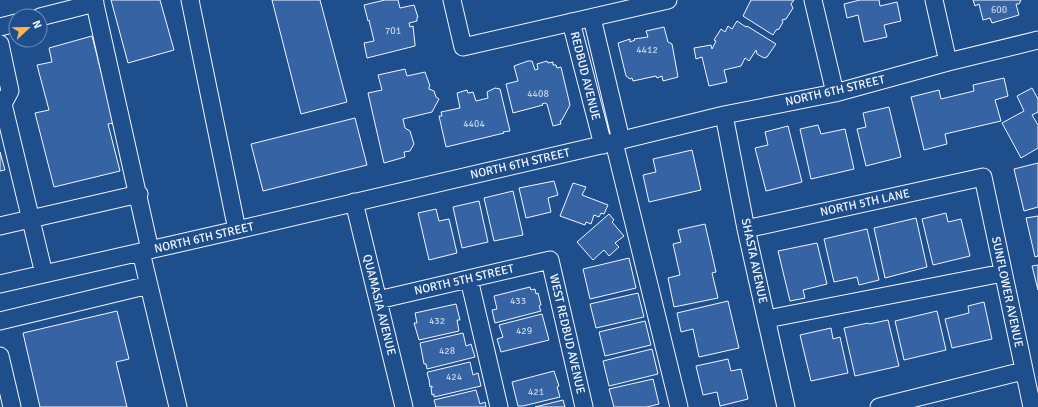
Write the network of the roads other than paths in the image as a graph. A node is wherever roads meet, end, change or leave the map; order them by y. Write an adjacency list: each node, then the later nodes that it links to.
1 (190, 0): 25 (street)
2 (452, 0): 9 (street, REDBUD AVENUE)
3 (668, 0): 8 (street)
4 (813, 0): 15 (street)
5 (934, 0): 12 (street)
6 (95, 2): 7 (street); 20 (street)
7 (48, 15)
8 (592, 18): 9 (street); 13 (street, REDBUD AVENUE)
9 (571, 22): 14 (street, REDBUD AVENUE)
10 (1038, 40): 12 (street, NORTH 6TH STREET)
11 (0, 44): 16 (street)
12 (948, 62): 15 (street, NORTH 6TH STREET)
13 (607, 81): 14 (street); 18 (street, REDBUD AVENUE)
14 (587, 85): 18 (street, REDBUD AVENUE)
15 (835, 93): 17 (street, NORTH 6TH STREET)
16 (2, 104): 22 (street)
17 (724, 115): 18 (street, NORTH 6TH STREET); 24 (street, SHASTA AVENUE)
18 (613, 143): 21 (street, NORTH 6TH STREET); 43 (street)
19 (983, 178): 24 (street, NORTH 5TH LANE); 28 (street, SUNFLOWER AVENUE)
20 (139, 194): 22 (street); 26 (street)
21 (354, 202): 25 (street, NORTH 6TH STREET); 33 (street, QUAMASIA AVENUE)
22 (31, 219): 23 (street); 29 (street)
23 (0, 226)
24 (746, 229): 34 (street, SHASTA AVENUE)
25 (237, 230): 26 (street, NORTH 6TH STREET)
26 (146, 251): 29 (street, NORTH 6TH STREET); 32 (street)
27 (550, 260): 30 (street, NORTH 5TH STREET); 42 (street, WEST REDBUD AVENUE)
28 (1003, 273): 34 (street); 37 (street, SUNFLOWER AVENUE)
29 (44, 274): 31 (street, NORTH 6TH STREET)
30 (469, 279): 33 (street, NORTH 5TH STREET); 41 (street)
31 (0, 284)
32 (149, 285): 35 (street); 39 (street)
33 (378, 300): 40 (street, QUAMASIA AVENUE)
34 (767, 319): 44 (street, SHASTA AVENUE)
35 (0, 321)
36 (0, 356): 38 (street)
37 (1023, 371): 45 (street); 46 (street, SUNFLOWER AVENUE)
38 (12, 407)
39 (178, 407)
40 (404, 407)
41 (499, 407)
42 (584, 407)
43 (679, 407)
44 (786, 407)
45 (879, 407)
46 (1032, 407)

